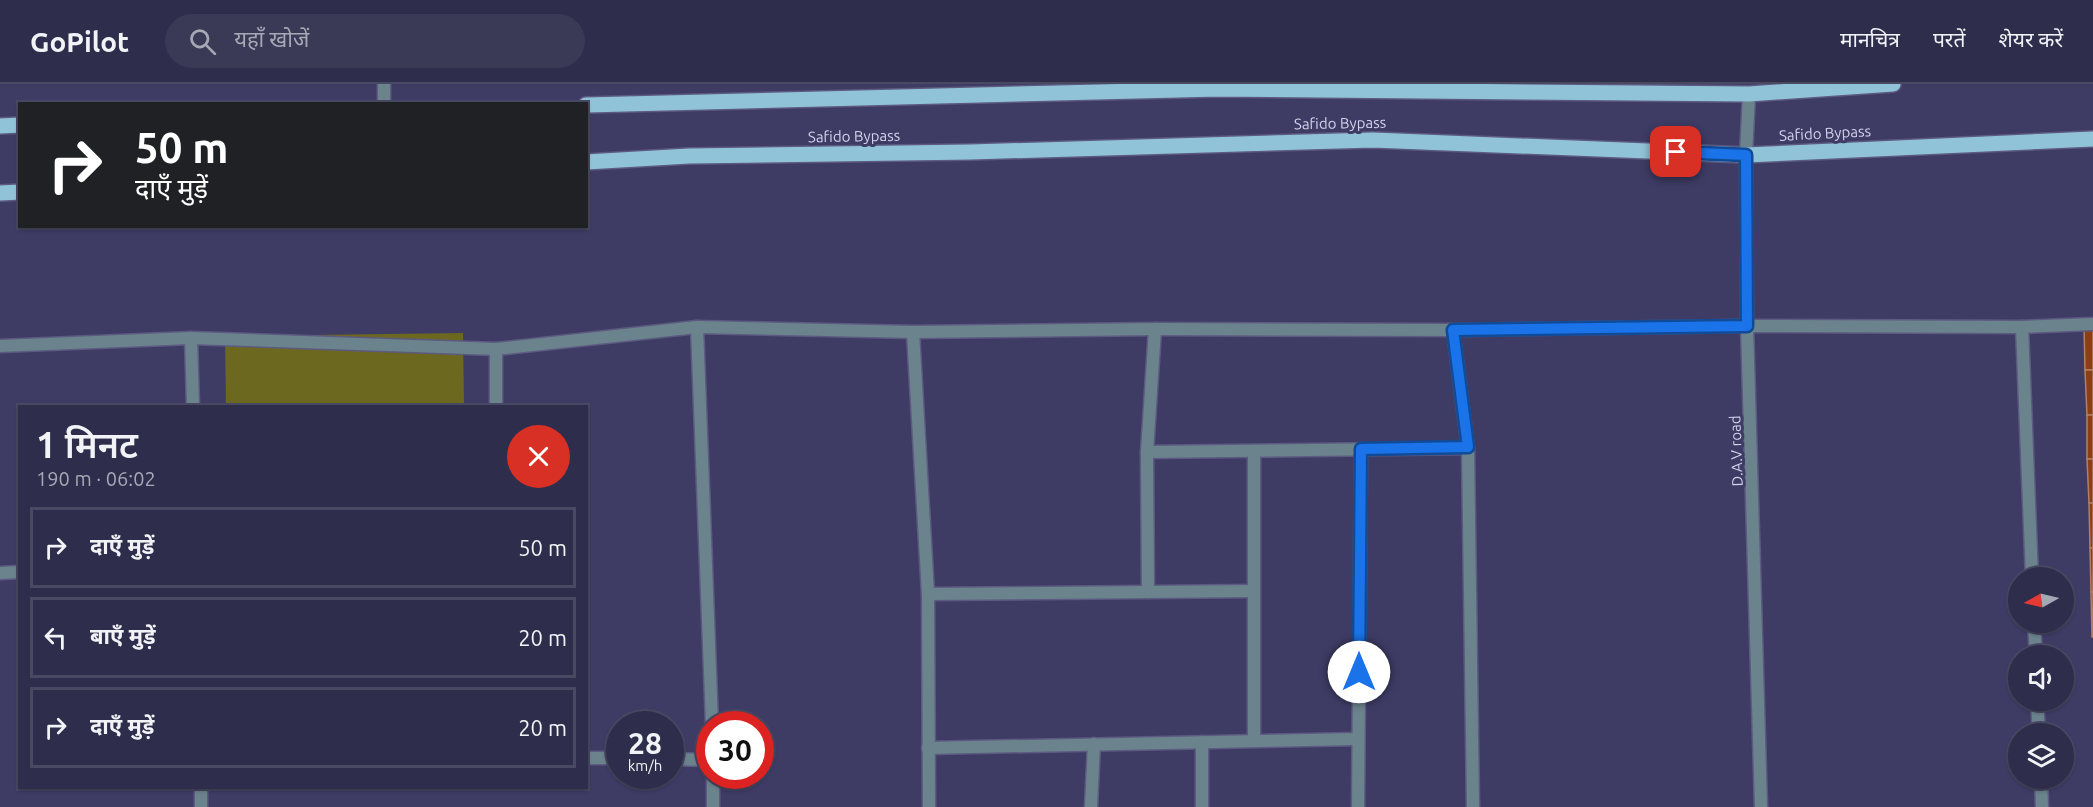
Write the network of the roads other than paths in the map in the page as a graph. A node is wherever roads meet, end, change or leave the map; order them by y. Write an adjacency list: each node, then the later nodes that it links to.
1 (384, 84): 4 (street)
2 (1893, 84): 3 (main road)
3 (1749, 94): 5 (main road); 9 (street, D.A.V road)
4 (384, 102)
5 (588, 105)
6 (18, 125): 7 (main road)
7 (0, 126)
8 (2093, 139): 9 (main road, Safido Bypass)
9 (1746, 155): 10 (main road, Safido Bypass); 14 (street, D.A.V road)
10 (588, 162)
11 (18, 192): 12 (main road)
12 (0, 193)
13 (2093, 324): 16 (street)
14 (1747, 326): 16 (street); 18 (street); 53 (street, D.A.V road)
15 (697, 327): 19 (street); 22 (street); 35 (street)
16 (2022, 327): 29 (street)
17 (1155, 329): 18 (street); 19 (street); 28 (street)
18 (1453, 330): 25 (street)
19 (913, 332): 34 (street)
20 (191, 338): 21 (street); 22 (street); 23 (street)
21 (0, 346)
22 (496, 349): 24 (street)
23 (193, 405)
24 (496, 405)
25 (1468, 447): 26 (street); 52 (street)
26 (1361, 449): 27 (street); 36 (street)
27 (1254, 450): 28 (street); 32 (street)
28 (1147, 452): 33 (street)
29 (2032, 567)
30 (18, 572): 31 (street)
31 (0, 573)
32 (1254, 591): 33 (street); 37 (street)
33 (1148, 592): 34 (street)
34 (928, 594): 40 (street)
35 (712, 711)
36 (1358, 739): 37 (street); 51 (street)
37 (1254, 741): 38 (street)
38 (1202, 742): 39 (street); 50 (street)
39 (1094, 744): 40 (street); 49 (street)
40 (928, 748): 48 (street)
41 (588, 758): 42 (street)
42 (606, 758)
43 (201, 789): 46 (street)
44 (714, 789): 47 (street)
45 (2041, 789): 54 (street)
46 (201, 807)
47 (713, 807)
48 (929, 807)
49 (1091, 807)
50 (1202, 807)
51 (1358, 807)
52 (1473, 807)
53 (1761, 807)
54 (2042, 807)

